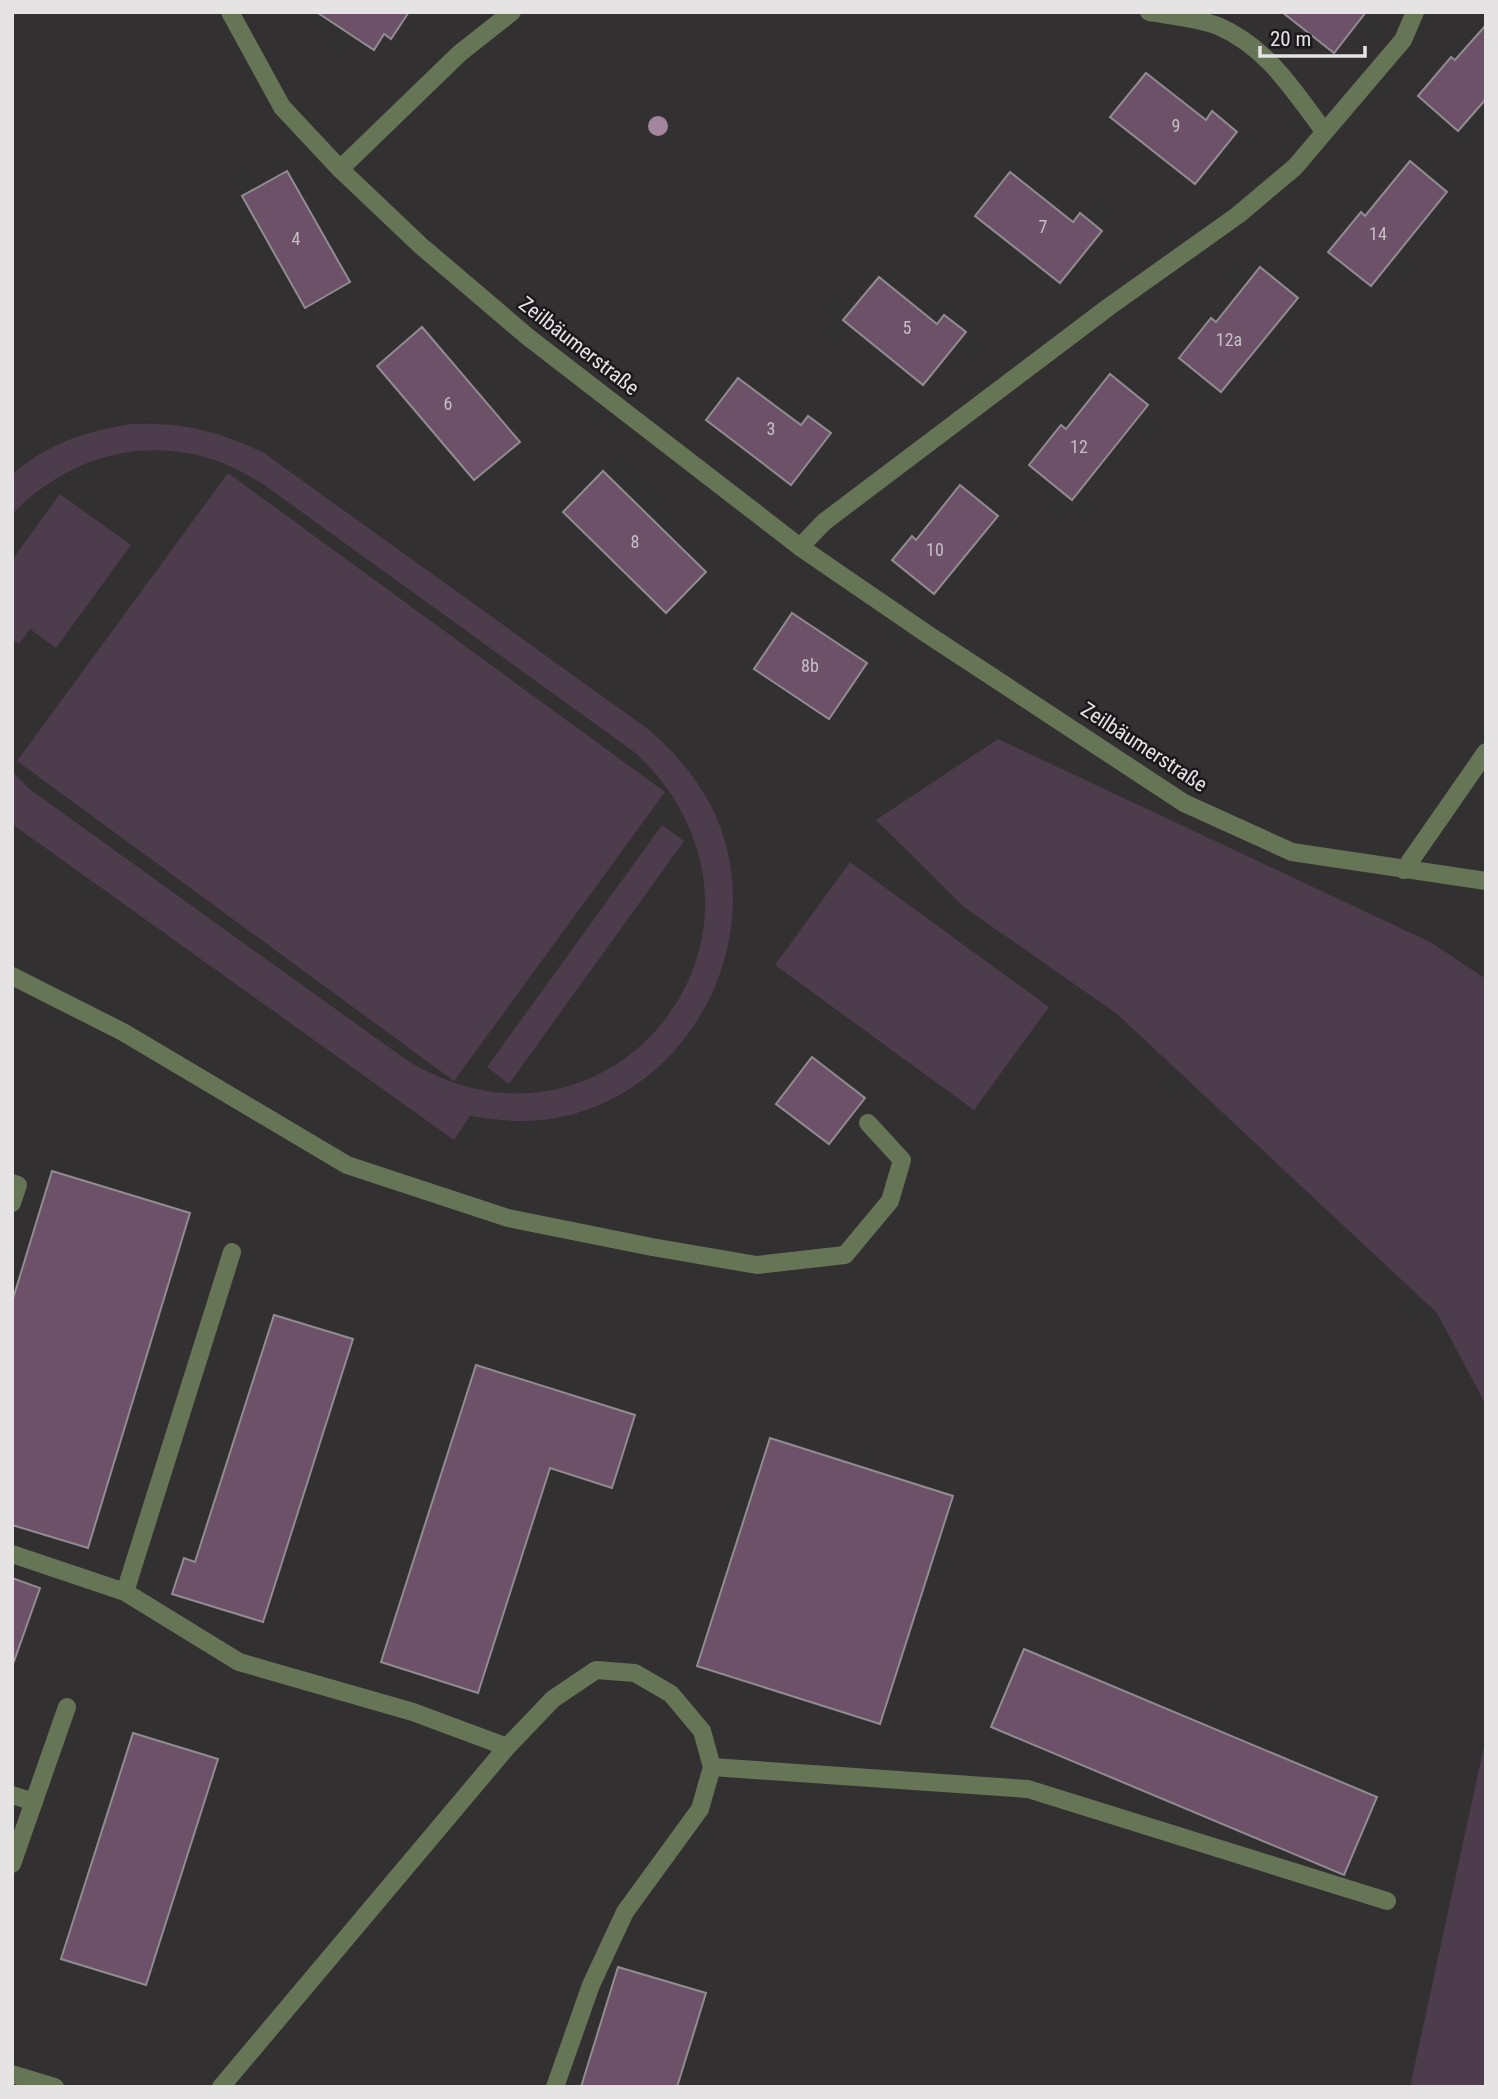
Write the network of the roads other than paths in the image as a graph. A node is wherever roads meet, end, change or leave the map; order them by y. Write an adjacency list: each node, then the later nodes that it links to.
1 (230, 12): 6 (street, Zeilbäumerstraße)
2 (512, 12): 6 (street)
3 (1149, 12): 5 (street)
4 (1415, 12): 5 (street)
5 (1324, 131): 7 (street)
6 (340, 169): 7 (street, Zeilbäumerstraße)
7 (800, 547): 9 (street, Zeilbäumerstraße)
8 (1486, 752): 9 (street)
9 (1404, 870): 10 (street, Zeilbäumerstraße)
10 (1486, 881)
11 (12, 976): 12 (street)
12 (868, 1123)
13 (12, 1183): 14 (street)
14 (12, 1203)
15 (232, 1252): 17 (street)
16 (12, 1554): 17 (street)
17 (125, 1592): 19 (street)
18 (67, 1707): 22 (street)
19 (508, 1747): 20 (street); 27 (street)
20 (712, 1768): 24 (street); 28 (street)
21 (12, 1796): 22 (street)
22 (34, 1802): 23 (street)
23 (12, 1864)
24 (1387, 1901)
25 (12, 2074): 26 (street)
26 (55, 2087)
27 (221, 2087)
28 (555, 2087)

